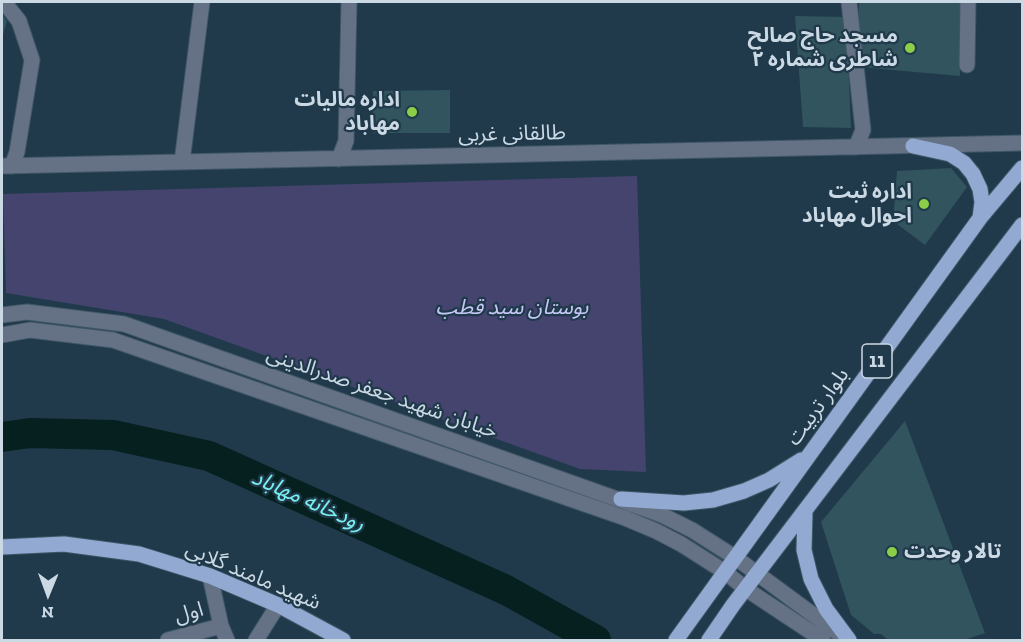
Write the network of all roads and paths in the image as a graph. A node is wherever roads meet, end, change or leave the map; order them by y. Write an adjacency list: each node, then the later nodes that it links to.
1 (4, 2): 12 (street)
2 (202, 2): 11 (street)
3 (349, 2): 10 (street)
4 (849, 2): 9 (street)
5 (968, 2): 6 (street)
6 (967, 65)
7 (1023, 143): 8 (street, طالقانی غربی)
8 (914, 146): 9 (street, طالقانی غربی); 14 (main road)
9 (856, 147): 10 (street, طالقانی غربی)
10 (339, 159): 11 (street, طالقانی غربی)
11 (182, 162): 12 (street, طالقانی غربی)
12 (7, 166)
13 (1023, 168): 14 (main road, بلوار تربیت / 11)
14 (980, 218): 18 (main road, بلوار تربیت / 11)
15 (1023, 225): 20 (main road, 11)
16 (2, 315): 19 (street, خیابان شهید جعفر صدرالدینی)
17 (2, 335): 23 (street, خیابان شهید جعفر صدرالدینی)
18 (811, 453): 19 (main road); 22 (main road, بلوار تربیت / 11)
19 (621, 499): 22 (street, خیابان شهید جعفر صدرالدینی)
20 (805, 513): 24 (main road, 11); 35 (main road)
21 (2, 547): 25 (main road, شهید مامند گلابی)
22 (736, 558): 23 (main road, 11); 24 (street, خیابان شهید جعفر صدرالدینی)
23 (725, 572): 26 (street, خیابان شهید جعفر صدرالدینی); 32 (main road, 11)
24 (757, 575): 26 (main road, 11); 35 (street, خیابان شهید جعفر صدرالدینی)
25 (210, 576): 27 (main road, شهید مامند گلابی); 28 (street)
26 (746, 589): 33 (main road, 11); 34 (street, خیابان شهید جعفر صدرالدینی)
27 (278, 605): 30 (street); 31 (main road, شهید مامند گلابی)
28 (224, 633): 29 (street, اول)
29 (168, 640)
30 (256, 640)
31 (343, 640)
32 (676, 640)
33 (709, 640)
34 (823, 640)
35 (849, 640)

